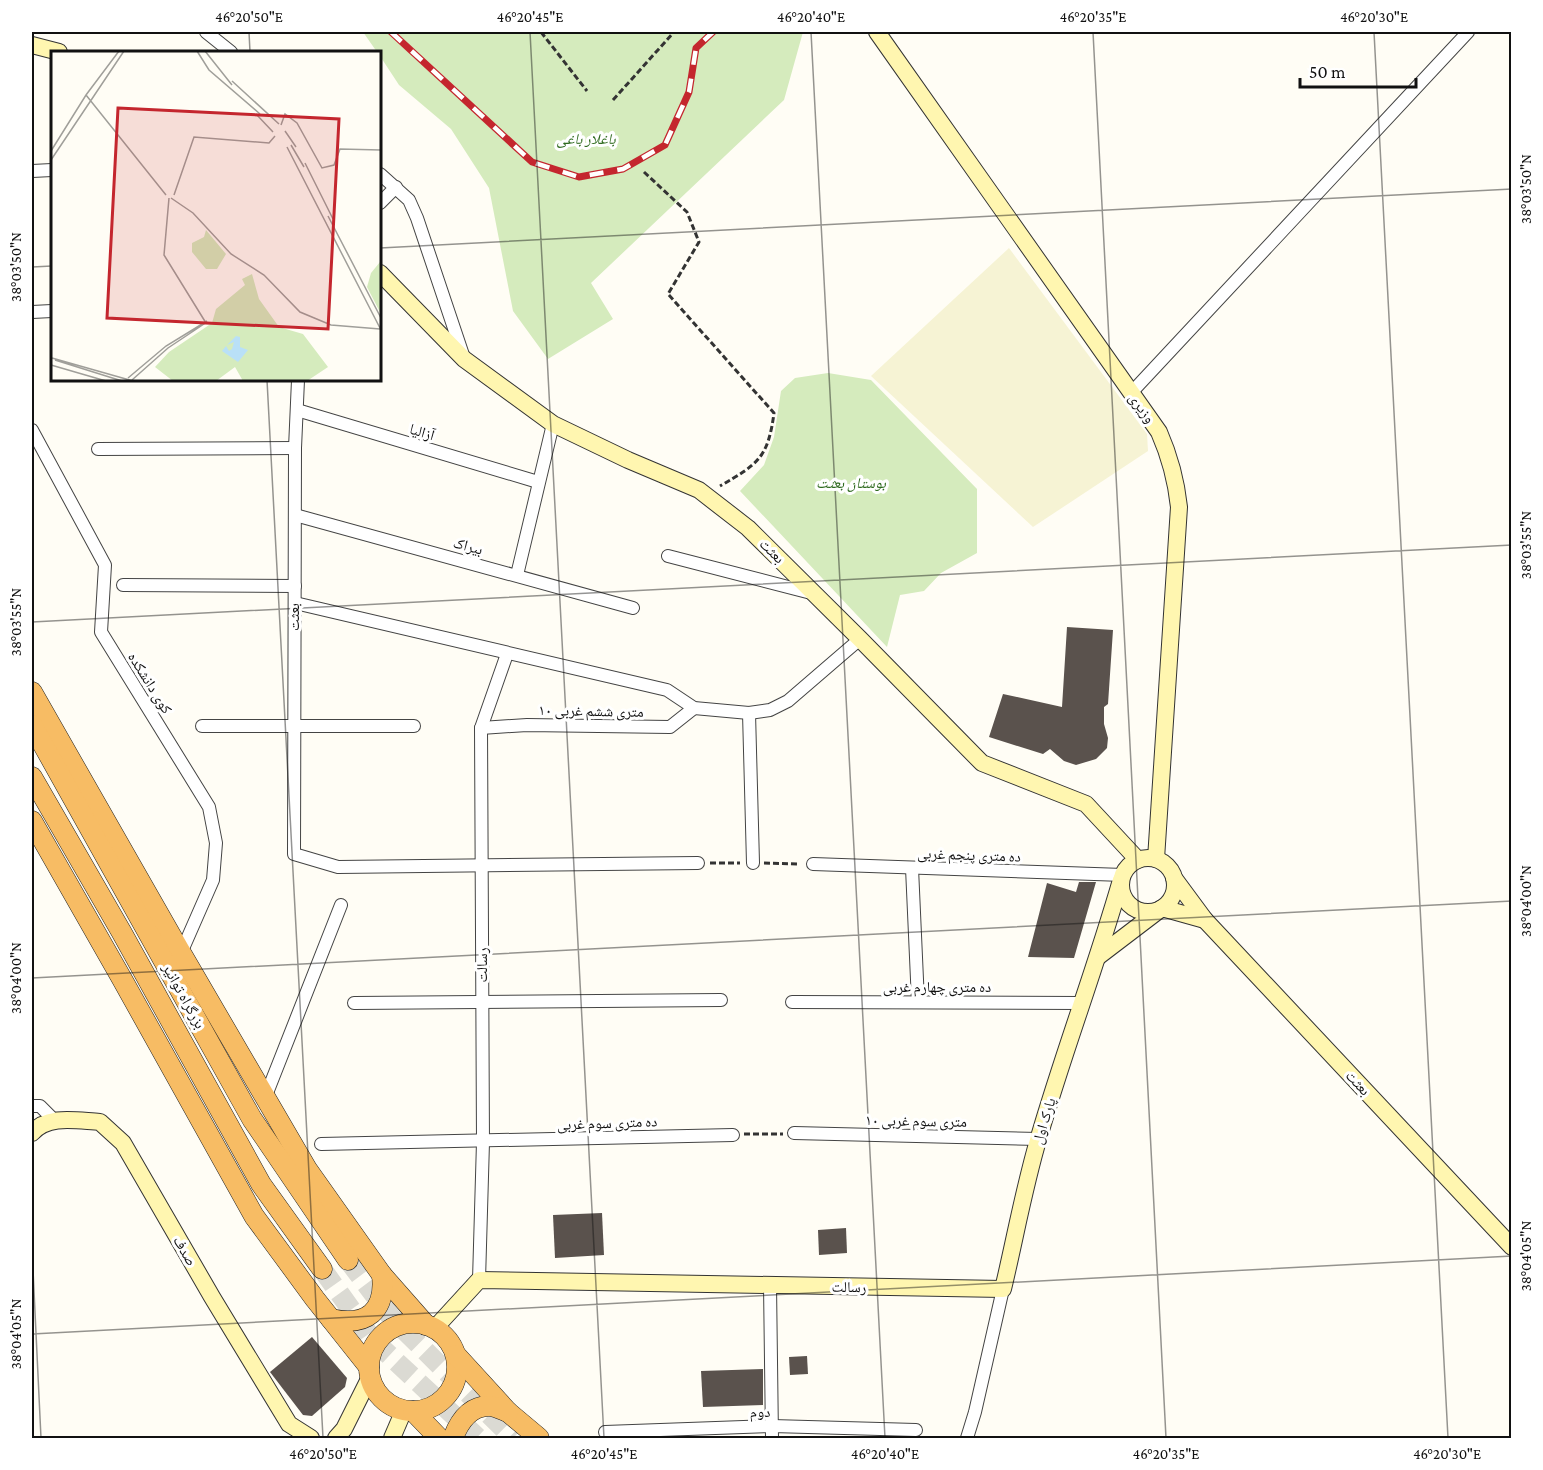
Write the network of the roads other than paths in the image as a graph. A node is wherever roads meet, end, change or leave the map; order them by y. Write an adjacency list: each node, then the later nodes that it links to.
1 (206, 32): 6 (street)
2 (878, 32): 17 (main road, وزیری)
3 (1468, 32): 17 (street)
4 (32, 45): 5 (main road)
5 (55, 51)
6 (230, 51)
7 (51, 170): 8 (street)
8 (32, 171)
9 (381, 175): 10 (street)
10 (396, 187): 11 (street); 15 (street)
11 (381, 202)
12 (381, 274): 15 (main road, بعثت)
13 (51, 311): 14 (street)
14 (32, 312)
15 (464, 358): 19 (main road, بعثت)
16 (298, 381): 18 (street, بعثت)
17 (1131, 393): 44 (main road, وزیری)
18 (297, 410): 21 (street, بعثت); 23 (street, آزالیا)
19 (553, 424): 23 (street); 29 (main road, بعثت)
20 (32, 430): 56 (street, کوی دانشکده)
21 (295, 448): 22 (street); 24 (street, بعثت)
22 (98, 449)
23 (538, 482): 26 (street)
24 (295, 515): 26 (street, بیراک); 28 (street, بعثت)
25 (668, 556): 29 (street)
26 (517, 575): 31 (street, بیراک)
27 (123, 585): 28 (street)
28 (295, 586): 30 (street, بعثت)
29 (815, 594): 32 (main road, بعثت)
30 (294, 603): 33 (street); 40 (street, بعثت)
31 (633, 608)
32 (861, 639): 36 (street); 45 (main road, بعثت)
33 (507, 654): 35 (street); 41 (street, رسالت)
34 (32, 692): 56 (highway)
35 (694, 708): 36 (street); 41 (street, ۱۰ متری ششم غربی)
36 (749, 713): 47 (street)
37 (32, 725): 74 (highway, بزرگراه توانیر)
38 (202, 726): 40 (street)
39 (414, 726): 40 (street)
40 (294, 727): 49 (street, بعثت)
41 (482, 728): 49 (street, رسالت)
42 (32, 777): 75 (highway, بزرگراه توانیر)
43 (32, 821): 80 (highway)
44 (1156, 859): 45 (main road); 52 (main road)
45 (1138, 860): 51 (main road)
46 (698, 863): 49 (street)
47 (753, 863)
48 (813, 864): 50 (street, ده متری پنجم غربی)
49 (482, 865): 60 (street, رسالت)
50 (912, 868): 51 (street, ده متری پنجم غربی); 62 (street)
51 (1122, 878): 54 (main road); 57 (main road, پارک اول)
52 (1174, 878): 54 (main road); 55 (main road, بعثت)
53 (340, 905): 64 (street)
54 (1162, 908): 55 (main road); 57 (main road)
55 (1205, 920): 73 (main road, بعثت)
56 (181, 953): 64 (highway)
57 (1099, 956): 63 (main road, پارک اول)
58 (721, 1000): 60 (street)
59 (354, 1002): 60 (street)
60 (482, 1002): 71 (street, رسالت)
61 (792, 1002): 62 (street, ده متری چهارم غربی)
62 (918, 1002): 63 (street, ده متری چهارم غربی)
63 (1081, 1003): 70 (main road, پارک اول)
64 (265, 1098): 76 (highway)
65 (32, 1106): 66 (street)
66 (54, 1120): 67 (main road); 89 (main road, صدف)
67 (32, 1133)
68 (794, 1133): 70 (street, ۱۰ متری سوم غربی)
69 (733, 1134): 71 (street, ده متری سوم غربی)
70 (1038, 1139): 79 (main road, پارک اول)
71 (483, 1142): 72 (street, ده متری سوم غربی); 77 (street, رسالت)
72 (321, 1144)
73 (1511, 1244)
74 (348, 1260)
75 (321, 1269)
76 (382, 1275): 80 (highway); 81 (highway)
77 (479, 1280): 78 (main road, رسالت); 81 (main road)
78 (770, 1285): 79 (main road, رسالت); 88 (street)
79 (1003, 1289): 95 (street)
80 (331, 1319): 83 (highway)
81 (430, 1326): 82 (highway); 83 (highway)
82 (456, 1355): 84 (highway); 85 (highway)
83 (370, 1372): 84 (highway); 90 (main road)
84 (408, 1411): 91 (main road); 92 (highway)
85 (508, 1412): 93 (highway); 94 (highway)
86 (916, 1430): 88 (street, دوم)
87 (605, 1432): 88 (street, دوم)
88 (772, 1432)
89 (311, 1438)
90 (336, 1438)
91 (392, 1438)
92 (439, 1438)
93 (453, 1438)
94 (539, 1438)
95 (967, 1438)

